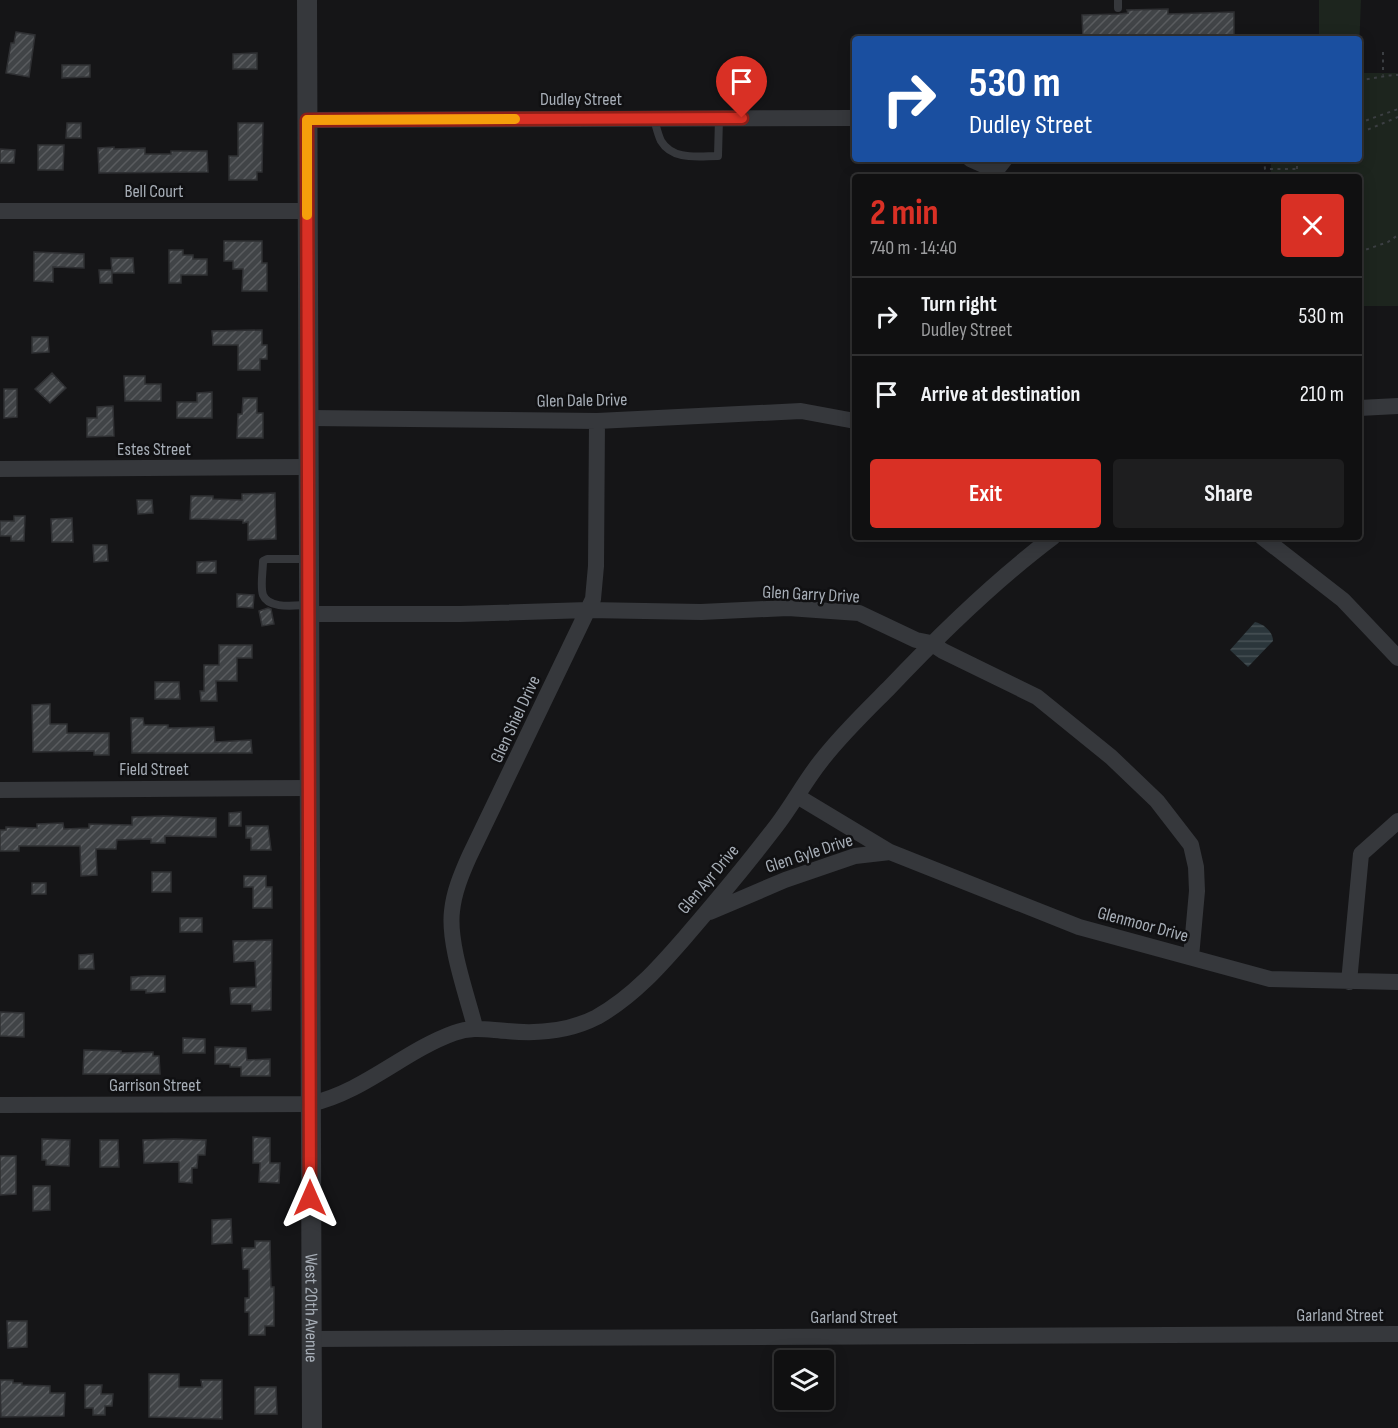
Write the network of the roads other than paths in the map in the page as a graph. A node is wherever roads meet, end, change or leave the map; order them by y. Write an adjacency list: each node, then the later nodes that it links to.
1 (307, 0): 5 (street, West 20th Avenue)
2 (719, 118): 3 (street, Dudley Street); 4 (street, Dudley Street); 4 (lane)
3 (852, 118)
4 (654, 119): 5 (street, Dudley Street)
5 (307, 120): 9 (street, West 20th Avenue)
6 (977, 162): 7 (street)
7 (1003, 162)
8 (0, 211): 9 (street, Bell Court)
9 (307, 211): 12 (street, West 20th Avenue)
10 (1398, 406): 11 (street)
11 (1362, 408)
12 (309, 418): 14 (street, Glen Dale Drive); 15 (street, West 20th Avenue)
13 (852, 420): 14 (street, Glen Dale Drive)
14 (597, 421): 21 (street, Glen Shiel Drive)
15 (309, 467): 16 (street, Estes Street); 19 (street, West 20th Avenue)
16 (0, 469)
17 (1049, 540): 22 (street, Glen Ayr Drive)
18 (1266, 540): 23 (street)
19 (308, 559): 20 (street, West 20th Avenue); 20 (lane)
20 (309, 609): 21 (street, Glen Garry Drive); 24 (street, West 20th Avenue)
21 (588, 610): 22 (street, Glen Garry Drive); 33 (street, Glen Shiel Drive)
22 (931, 643): 26 (street, Glen Ayr Drive); 30 (street, Glen Garry Drive)
23 (1398, 658)
24 (309, 788): 25 (street, Field Street); 34 (street, West 20th Avenue)
25 (0, 790)
26 (796, 796): 28 (street, Glen Gyle Drive); 29 (street, Glen Ayr Drive)
27 (1398, 821): 31 (street)
28 (890, 852): 29 (street, Glen Gyle Drive); 30 (street, Glenmoor Drive)
29 (707, 913): 33 (street, Glen Ayr Drive)
30 (1191, 957): 31 (street, Glenmoor Drive)
31 (1348, 982): 32 (street, Glenmoor Drive)
32 (1398, 982)
33 (475, 1027): 34 (street, Glen Ayr Drive)
34 (310, 1104): 35 (street, Garrison Street); 37 (street, West 20th Avenue)
35 (0, 1105)
36 (1398, 1334): 37 (street, Garland Street)
37 (311, 1339): 38 (street, West 20th Avenue)
38 (312, 1428)

